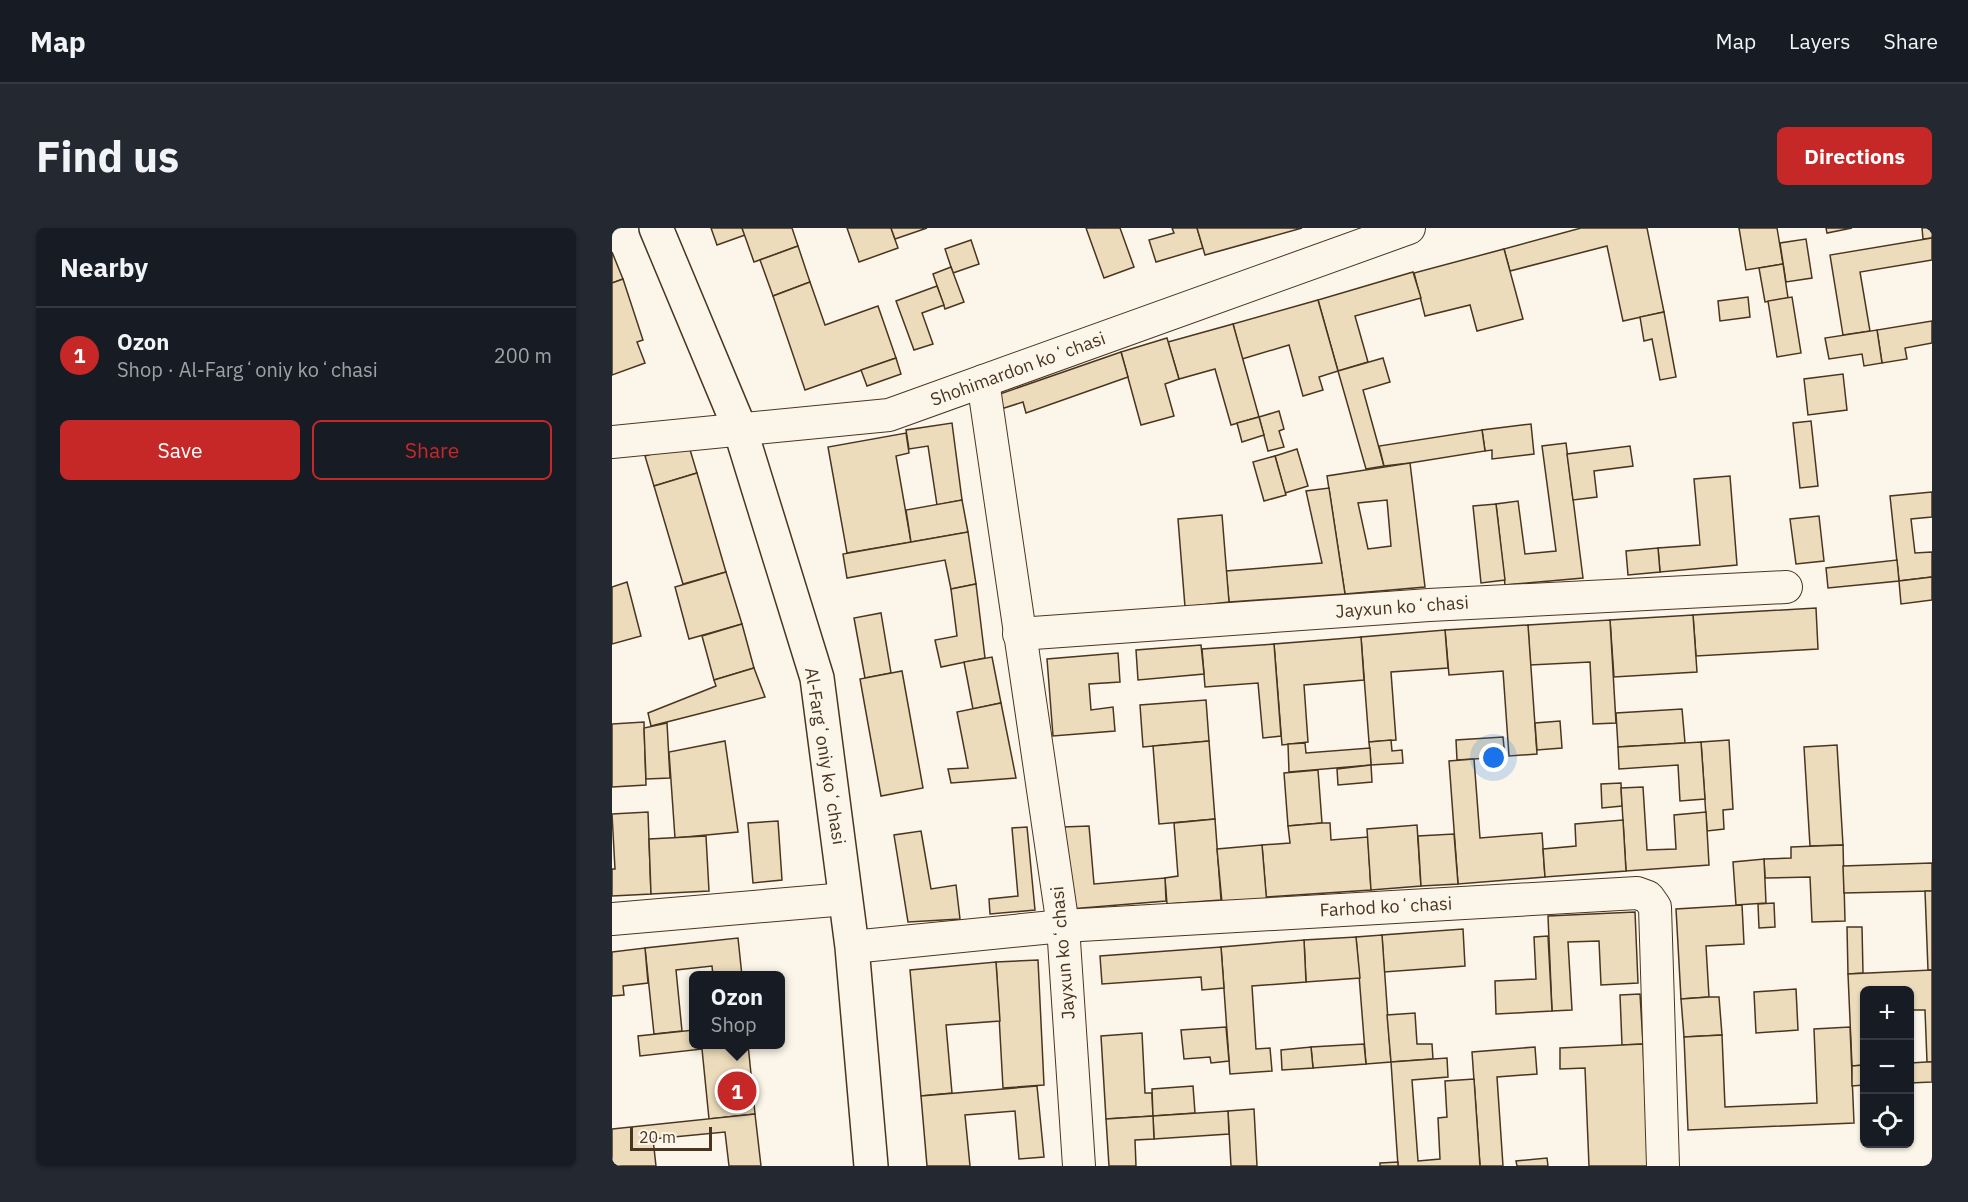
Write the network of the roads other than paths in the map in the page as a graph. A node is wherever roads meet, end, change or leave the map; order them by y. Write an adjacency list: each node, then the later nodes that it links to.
1 (656, 228): 4 (main road, Al-Fargʻoniy koʻchasi)
2 (1409, 228): 3 (street, Shohimardon koʻchasi)
3 (983, 381): 4 (street, Shohimardon koʻchasi); 7 (street, Jayxun koʻchasi)
4 (740, 429): 5 (street, Shohimardon koʻchasi); 8 (main road, Al-Fargʻoniy koʻchasi)
5 (612, 442)
6 (1786, 587): 7 (street, Jayxun koʻchasi)
7 (1019, 634): 10 (street, Jayxun koʻchasi)
8 (846, 899): 9 (street); 11 (main road, Al-Fargʻoniy koʻchasi)
9 (612, 919)
10 (1063, 926): 11 (street, Farhod koʻchasi); 13 (street, Jayxun koʻchasi); 14 (street, Farhod koʻchasi)
11 (852, 947): 12 (main road, Al-Fargʻoniy koʻchasi)
12 (871, 1166)
13 (1079, 1166)
14 (1663, 1166)

